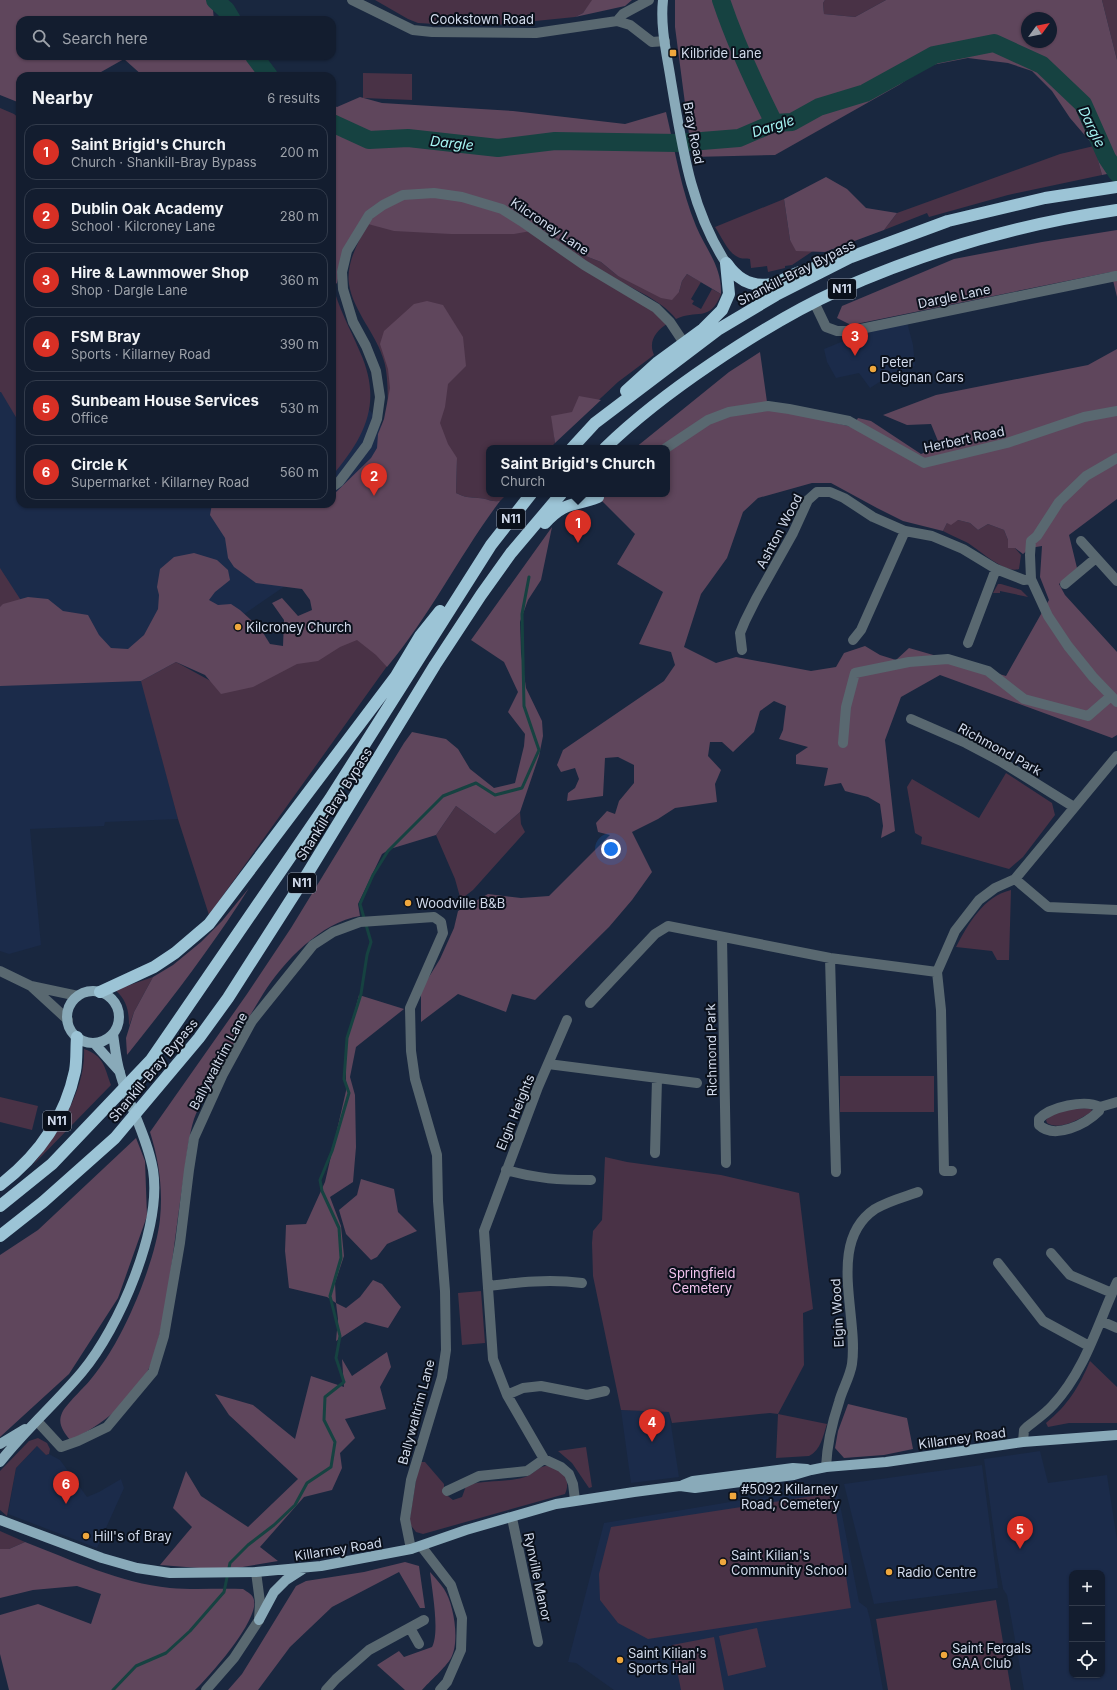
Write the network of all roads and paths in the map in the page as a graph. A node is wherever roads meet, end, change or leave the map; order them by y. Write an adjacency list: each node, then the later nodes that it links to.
1 (352, 0): 4 (street, Cookstown Road)
2 (649, 0): 4 (street, Cookstown Road)
3 (662, 0): 5 (main road, Bray Road)
4 (617, 21): 5 (street)
5 (665, 41): 9 (main road, Bray Road)
6 (1113, 187): 8 (highway, Shankill-Bray Bypass / N11)
7 (1117, 210): 11 (highway, N11)
8 (852, 257): 9 (highway, N11); 15 (highway, Shankill-Bray Bypass / N11)
9 (726, 263): 12 (highway, N11)
10 (1116, 276): 11 (street, Dargle Lane)
11 (814, 302): 13 (highway, N11)
12 (684, 343): 15 (highway, N11); 21 (street, Kilcroney Lane)
13 (738, 345): 17 (highway, N11); 18 (highway, N11)
14 (1117, 411): 19 (street, Herbert Road)
15 (595, 424): 16 (highway, Shankill-Bray Bypass / N11)
16 (575, 445)
17 (609, 445)
18 (619, 445)
19 (670, 445)
20 (1117, 458): 30 (street)
21 (336, 484)
22 (529, 497): 27 (highway, Shankill-Bray Bypass / N11)
23 (558, 497): 42 (highway, Shankill-Bray Bypass / N11)
24 (594, 497): 42 (highway, N11)
25 (905, 531): 29 (street, Ashton Wood); 33 (street); 35 (street, Ashton Wood)
26 (1082, 542): 28 (street)
27 (491, 545): 49 (highway, N11); 71 (highway, Shankill-Bray Bypass / N11)
28 (1096, 558): 31 (street); 32 (street)
29 (996, 569): 30 (street, Ashton Wood); 34 (street)
30 (1031, 579): 36 (street)
31 (1117, 582)
32 (1065, 584)
33 (853, 640)
34 (968, 643)
35 (742, 650)
36 (1114, 699): 38 (street)
37 (911, 719): 40 (street, Richmond Park)
38 (843, 743)
39 (1117, 756): 40 (street)
40 (1074, 806): 41 (street)
41 (1015, 879): 43 (street); 47 (street)
42 (298, 888): 72 (highway, Shankill-Bray Bypass / N11)
43 (1117, 910)
44 (722, 937): 45 (street); 51 (street); 64 (street, Richmond Park)
45 (830, 958): 47 (street); 67 (street)
46 (0, 971): 48 (street)
47 (937, 972): 66 (street)
48 (32, 986): 50 (street); 52 (street)
49 (100, 992): 50 (main road); 54 (main road)
50 (78, 996): 52 (main road)
51 (590, 1002)
52 (68, 1020): 55 (main road)
53 (567, 1020): 57 (street, Elgin Heights)
54 (113, 1034): 56 (main road); 58 (main road)
55 (77, 1037): 56 (main road); 69 (highway, N11)
56 (94, 1043): 58 (main road)
57 (548, 1064): 59 (street, Elgin Heights); 65 (street, Elgin Heights)
58 (120, 1072): 84 (main road)
59 (657, 1079): 60 (street, Elgin Heights); 63 (street)
60 (697, 1083)
61 (1117, 1102): 62 (street)
62 (1100, 1107): 62 (street)
63 (655, 1153)
64 (726, 1163)
65 (506, 1170): 68 (street, Elgin Heights); 77 (street, Elgin Heights)
66 (952, 1170)
67 (836, 1172)
68 (591, 1180)
69 (0, 1185)
70 (918, 1192): 90 (street, Elgin Wood)
71 (0, 1206)
72 (0, 1236)
73 (1051, 1253): 78 (street)
74 (998, 1263): 81 (street)
75 (1117, 1282): 78 (street)
76 (582, 1283): 77 (street)
77 (488, 1286): 83 (street, Elgin Heights)
78 (1112, 1293): 79 (street)
79 (1101, 1321): 80 (street); 81 (street)
80 (1117, 1328)
81 (1089, 1346): 86 (street)
82 (605, 1391): 83 (street)
83 (507, 1395): 88 (street, Elgin Heights)
84 (37, 1421): 87 (main road); 89 (main road); 96 (street, Ballywaltrim Lane)
85 (1117, 1435): 86 (main road, Killarney Road)
86 (1023, 1442): 90 (main road, Killarney Road)
87 (0, 1444)
88 (544, 1458): 91 (street); 92 (street)
89 (0, 1462)
90 (826, 1467): 92 (main road, Killarney Road)
91 (447, 1491)
92 (575, 1500): 93 (main road, Killarney Road)
93 (512, 1518): 95 (main road, Killarney Road); 102 (street, Rynville Manor)
94 (0, 1520): 98 (main road, Killarney Road)
95 (421, 1546): 96 (main road, Killarney Road); 106 (street)
96 (411, 1549): 97 (main road, Killarney Road)
97 (305, 1568): 98 (main road, Killarney Road); 99 (main road)
98 (256, 1572): 99 (street)
99 (259, 1620): 104 (street)
100 (424, 1620): 101 (street)
101 (410, 1628): 103 (street); 105 (street)
102 (538, 1642)
103 (419, 1644)
104 (206, 1690)
105 (326, 1690)
106 (440, 1690)

